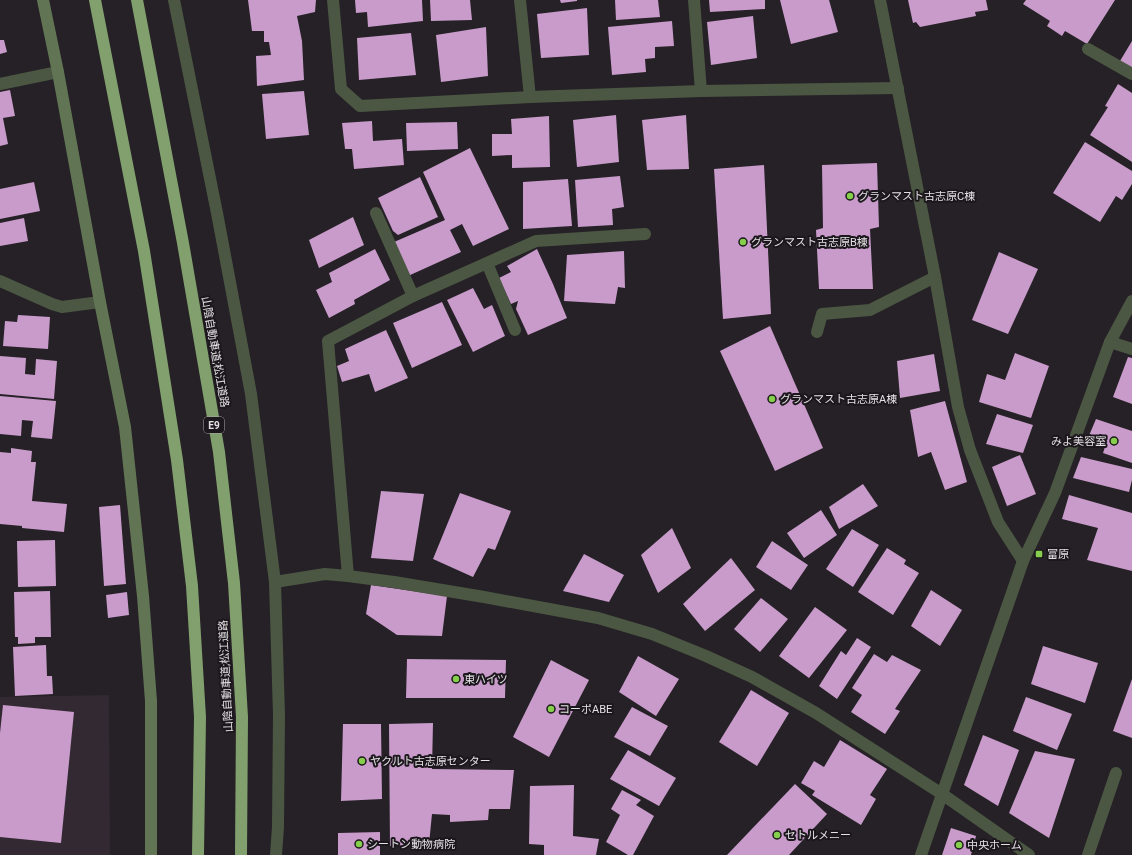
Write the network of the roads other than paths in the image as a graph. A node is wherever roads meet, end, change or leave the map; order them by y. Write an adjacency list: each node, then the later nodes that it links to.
1 (43, 0): 10 (street)
2 (95, 0): 34 (highway)
3 (137, 0): 35 (highway, 山陰自動車道;松江道路 / E9)
4 (174, 0): 30 (street)
5 (333, 0): 15 (street)
6 (520, 0): 15 (street)
7 (694, 0): 14 (street)
8 (880, 0): 13 (street)
9 (1088, 49): 11 (street)
10 (58, 72): 12 (street); 23 (street)
11 (1132, 74)
12 (0, 84)
13 (898, 88): 14 (street); 19 (street)
14 (701, 91): 15 (street)
15 (530, 97)
16 (376, 213): 21 (street)
17 (645, 234): 18 (street)
18 (487, 263): 21 (street); 24 (street)
19 (935, 277): 25 (street); 28 (street)
20 (0, 281): 23 (street)
21 (413, 296): 29 (street)
22 (1132, 301): 26 (street)
23 (100, 302): 33 (street)
24 (515, 330)
25 (817, 332)
26 (1110, 342): 27 (street); 28 (street)
27 (1132, 349)
28 (1023, 561): 32 (street)
29 (348, 576): 30 (street); 32 (street)
30 (275, 582): 36 (street)
31 (1116, 773): 39 (street)
32 (942, 794): 37 (street); 38 (street)
33 (150, 855)
34 (198, 855)
35 (241, 855)
36 (276, 855)
37 (921, 855)
38 (1030, 855)
39 (1088, 855)

